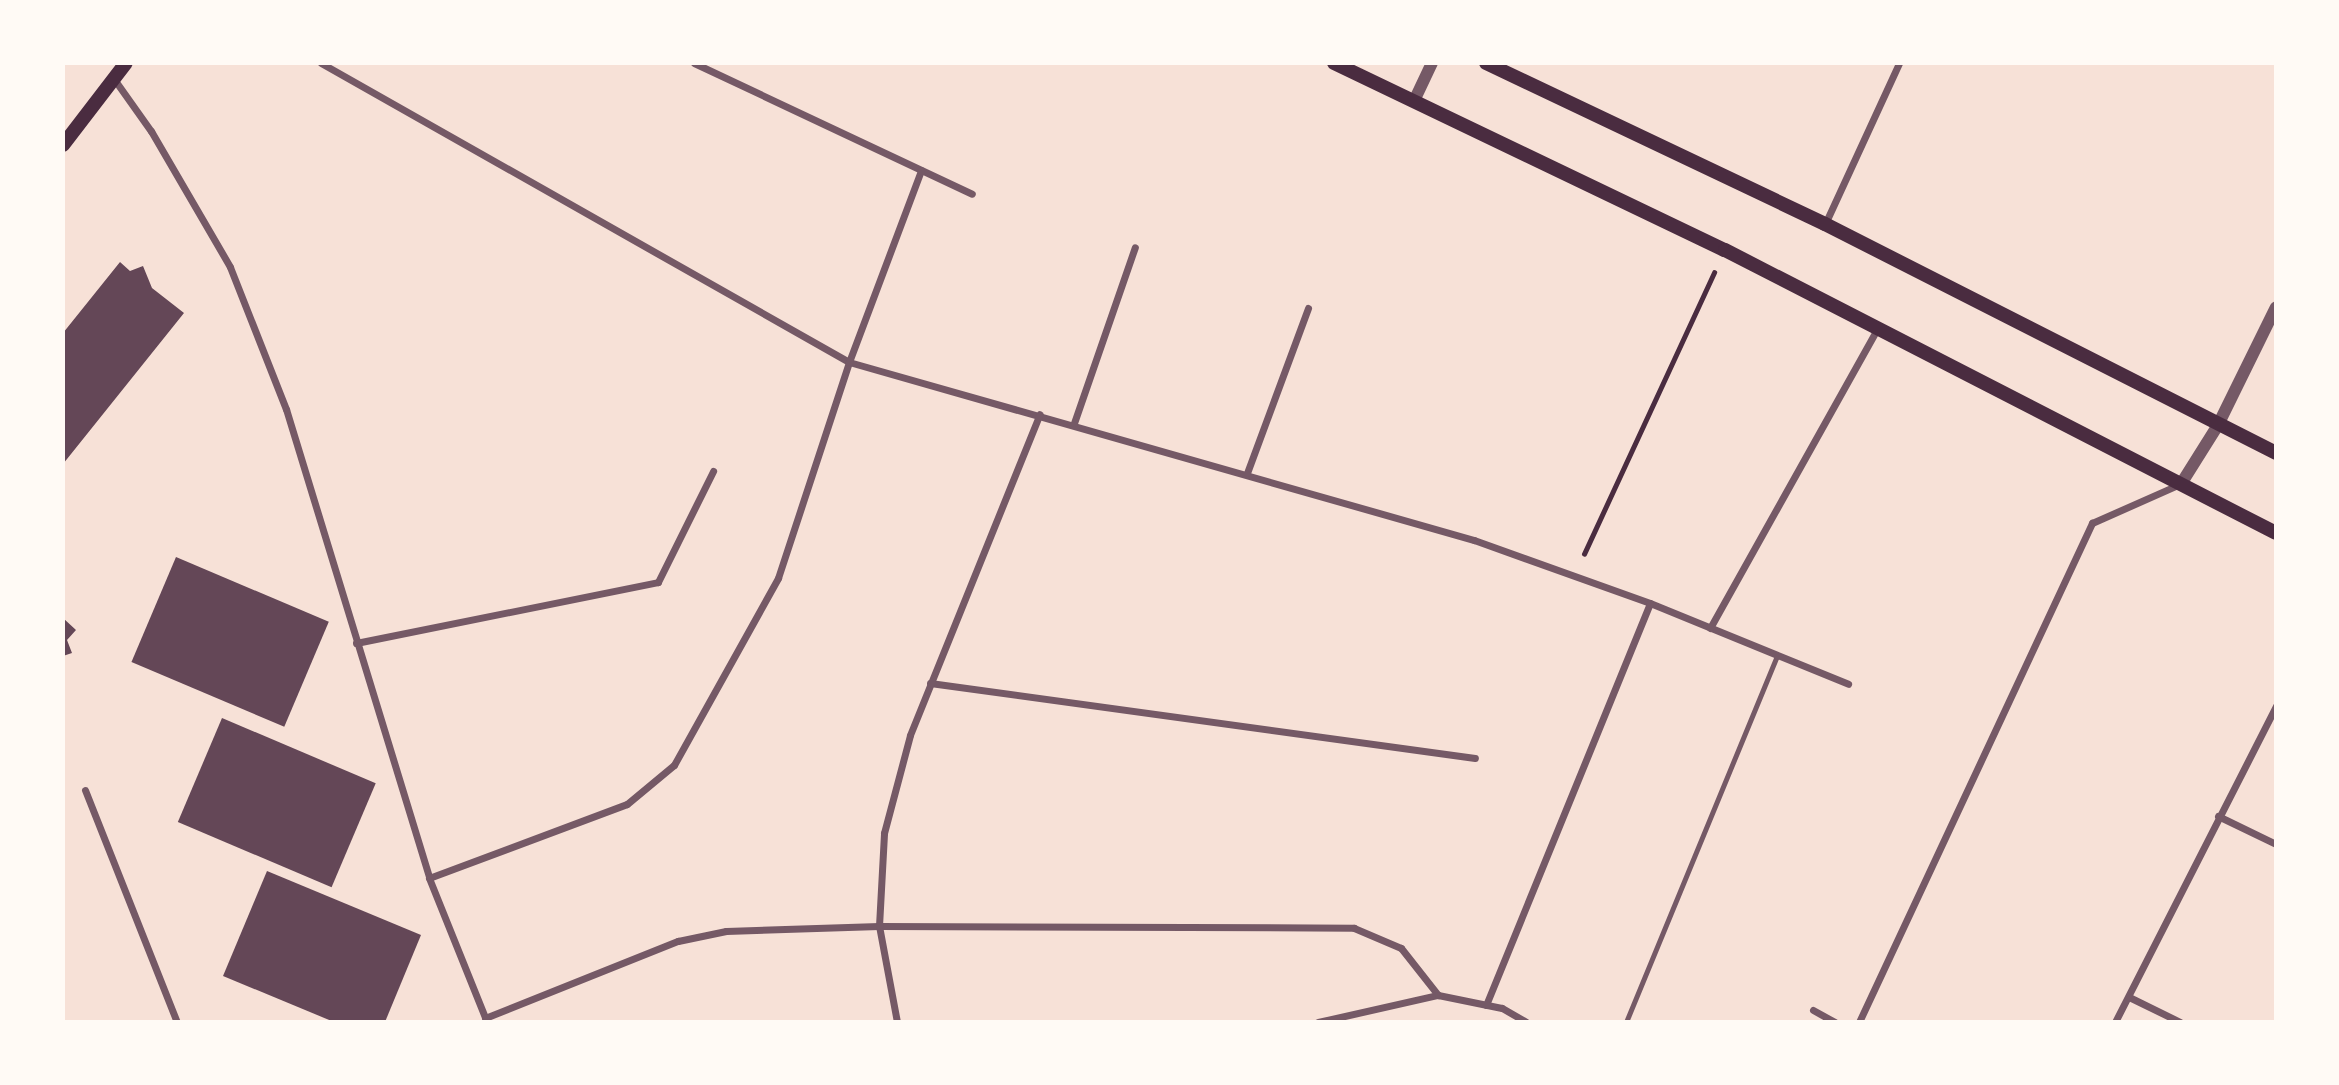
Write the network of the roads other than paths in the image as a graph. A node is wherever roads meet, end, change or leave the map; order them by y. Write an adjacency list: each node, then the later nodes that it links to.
1 (126, 63): 8 (main road)
2 (321, 63): 18 (street)
3 (694, 63): 11 (street)
4 (1334, 63): 9 (main road)
5 (1432, 63): 9 (street)
6 (1486, 63): 13 (main road)
7 (1899, 63): 13 (street)
8 (114, 79): 10 (main road); 29 (street)
9 (1414, 101): 17 (main road)
10 (63, 145)
11 (921, 170): 12 (street); 18 (street)
12 (972, 194)
13 (1825, 224): 21 (main road)
14 (1135, 247): 20 (street)
15 (2276, 307): 21 (street)
16 (1308, 308): 24 (street)
17 (1878, 327): 25 (main road); 28 (street)
18 (849, 362): 19 (street); 38 (street)
19 (1040, 414): 20 (street); 31 (street)
20 (1074, 423): 24 (street)
21 (2218, 425): 22 (main road); 25 (street)
22 (2276, 453)
23 (713, 471): 29 (street)
24 (1247, 473): 27 (street)
25 (2180, 484): 26 (main road); 51 (street)
26 (2276, 533)
27 (1650, 603): 28 (street); 42 (street)
28 (1710, 628): 30 (street)
29 (356, 643): 38 (street)
30 (1777, 655): 32 (street); 49 (lane)
31 (930, 682): 34 (street); 39 (street)
32 (1848, 684)
33 (2276, 706): 36 (street)
34 (1475, 758)
35 (85, 790): 45 (street)
36 (2218, 816): 37 (street); 41 (street)
37 (2276, 844)
38 (429, 878): 44 (street)
39 (878, 926): 40 (street); 44 (street); 46 (street)
40 (1438, 995): 42 (street); 47 (street)
41 (2129, 997): 52 (street); 53 (street)
42 (1486, 1005): 48 (street)
43 (1812, 1010): 50 (street)
44 (486, 1020)
45 (177, 1022)
46 (897, 1022)
47 (1318, 1022)
48 (1526, 1022)
49 (1626, 1022)
50 (1835, 1022)
51 (1859, 1022)
52 (2115, 1022)
53 (2180, 1022)

